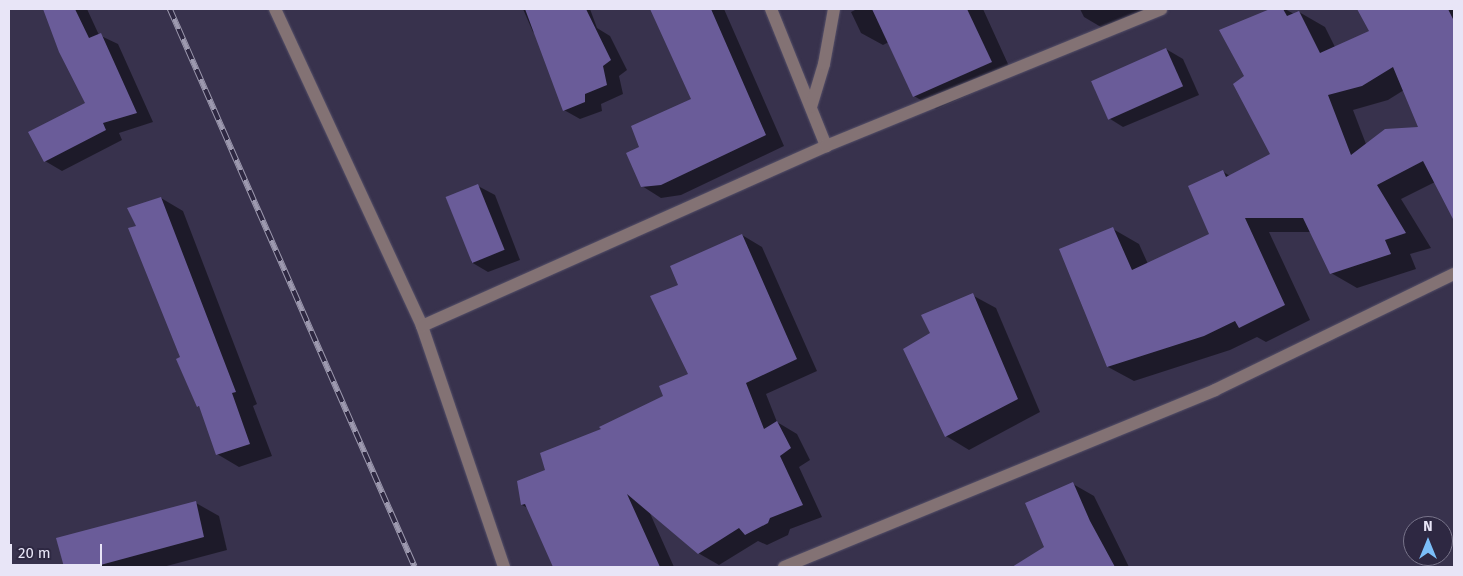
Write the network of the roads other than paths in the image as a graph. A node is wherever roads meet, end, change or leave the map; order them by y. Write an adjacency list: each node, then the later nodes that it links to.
1 (275, 9): 8 (street)
2 (771, 9): 5 (street)
3 (834, 9): 5 (street)
4 (1161, 9): 6 (street)
5 (810, 107): 6 (street)
6 (826, 146): 8 (street)
7 (1454, 274): 10 (street)
8 (422, 326): 9 (street)
9 (504, 567)
10 (784, 567)

